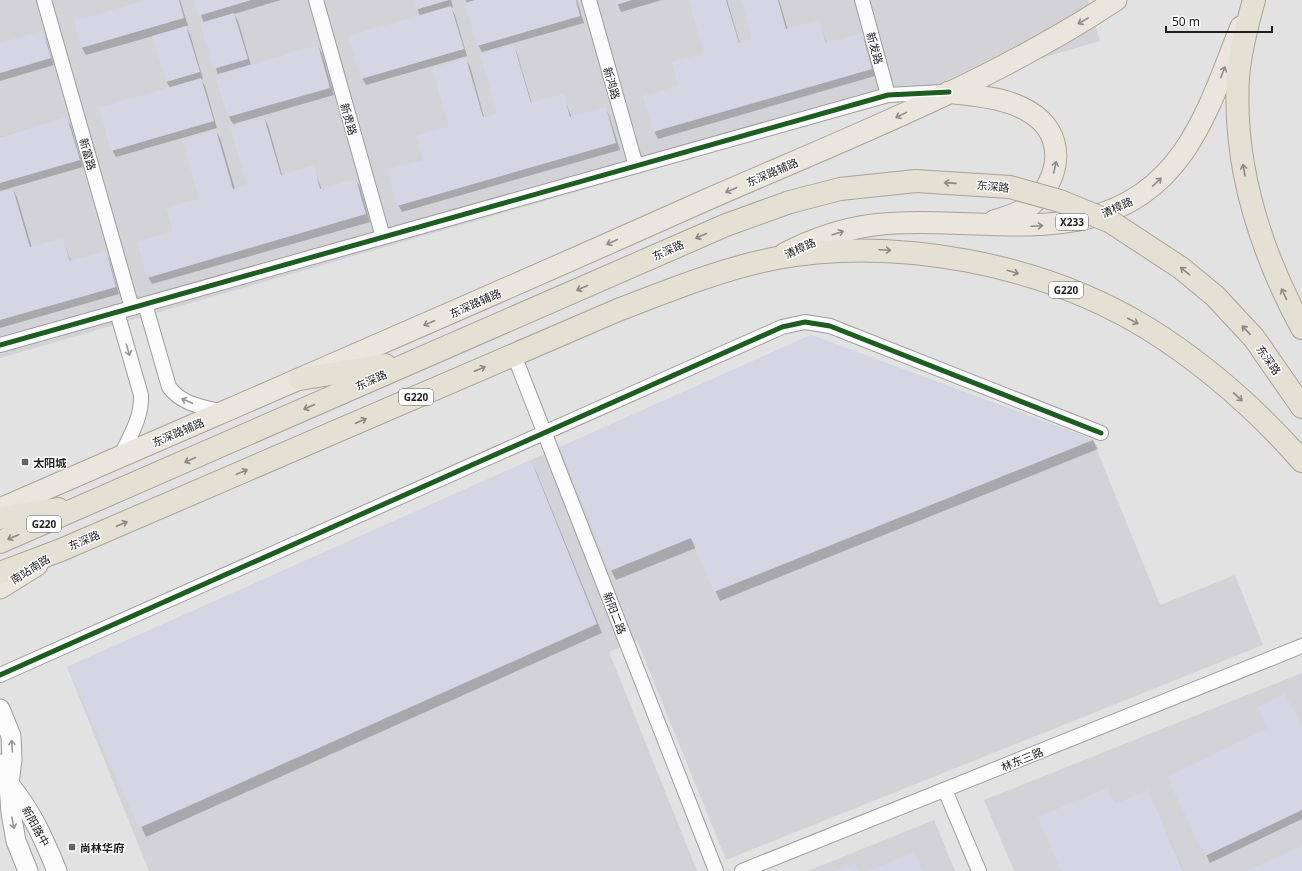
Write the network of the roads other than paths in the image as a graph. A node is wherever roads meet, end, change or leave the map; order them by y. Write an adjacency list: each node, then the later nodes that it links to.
1 (44, 0): 14 (street, 新富路)
2 (316, 0): 11 (street, 新贵路)
3 (589, 0): 9 (street, 新鸿路)
4 (862, 0): 8 (street, 新发路)
5 (1116, 0): 7 (main road, one-way to 7)
6 (1253, 0): 10 (main road, 清樟路 / X233, one-way to 6); 16 (highway, one-way to 6)
7 (949, 92): 8 (street); 10 (main road, one-way to 7); 20 (main road, 东深路辅路, one-way to 20)
8 (888, 95): 9 (street)
9 (636, 166): 11 (street)
10 (987, 224): 12 (main road, 清樟路 / X233, one-way to 10)
11 (383, 237): 13 (street)
12 (777, 258): 18 (highway, 东深路 / G220); 26 (highway, 东深路 / G220, one-way to 26)
13 (145, 304): 14 (street); 22 (street, one-way to 13)
14 (132, 308): 15 (street)
15 (117, 312): 17 (street); 25 (street, one-way to 25)
16 (1302, 328)
17 (0, 345)
18 (514, 355): 23 (street, 新阳二路); 31 (highway, 东深路 / G220, one-way to 18)
19 (416, 360): 20 (highway); 21 (highway, 东深路 / G220, one-way to 19, bridge); 27 (highway, 东深路 / G220, one-way to 27)
20 (300, 379): 22 (main road, 东深路辅路)
21 (1302, 407)
22 (224, 412): 25 (main road, 东深路辅路)
23 (544, 432): 24 (street); 35 (street); 42 (street, 新阳二路)
24 (1101, 433)
25 (120, 457): 28 (main road, 东深路辅路)
26 (1302, 461)
27 (87, 505): 29 (highway); 30 (highway, 东深路 / G220, one-way to 30)
28 (0, 509)
29 (0, 518)
30 (0, 542)
31 (61, 550): 32 (highway, 东深路 / G220); 33 (main road, 南站南路)
32 (0, 573)
33 (0, 588)
34 (1302, 646): 39 (street, 林东三路)
35 (0, 675)
36 (0, 709): 38 (main road, one-way to 36)
37 (0, 763): 38 (street, 新阳路中)
38 (5, 780): 40 (main road, 新阳路中, one-way to 40); 41 (main road, 新阳路中)
39 (945, 790): 43 (street, 林东三路); 44 (street)
40 (28, 871)
41 (57, 871)
42 (716, 871)
43 (742, 871)
44 (979, 871)

